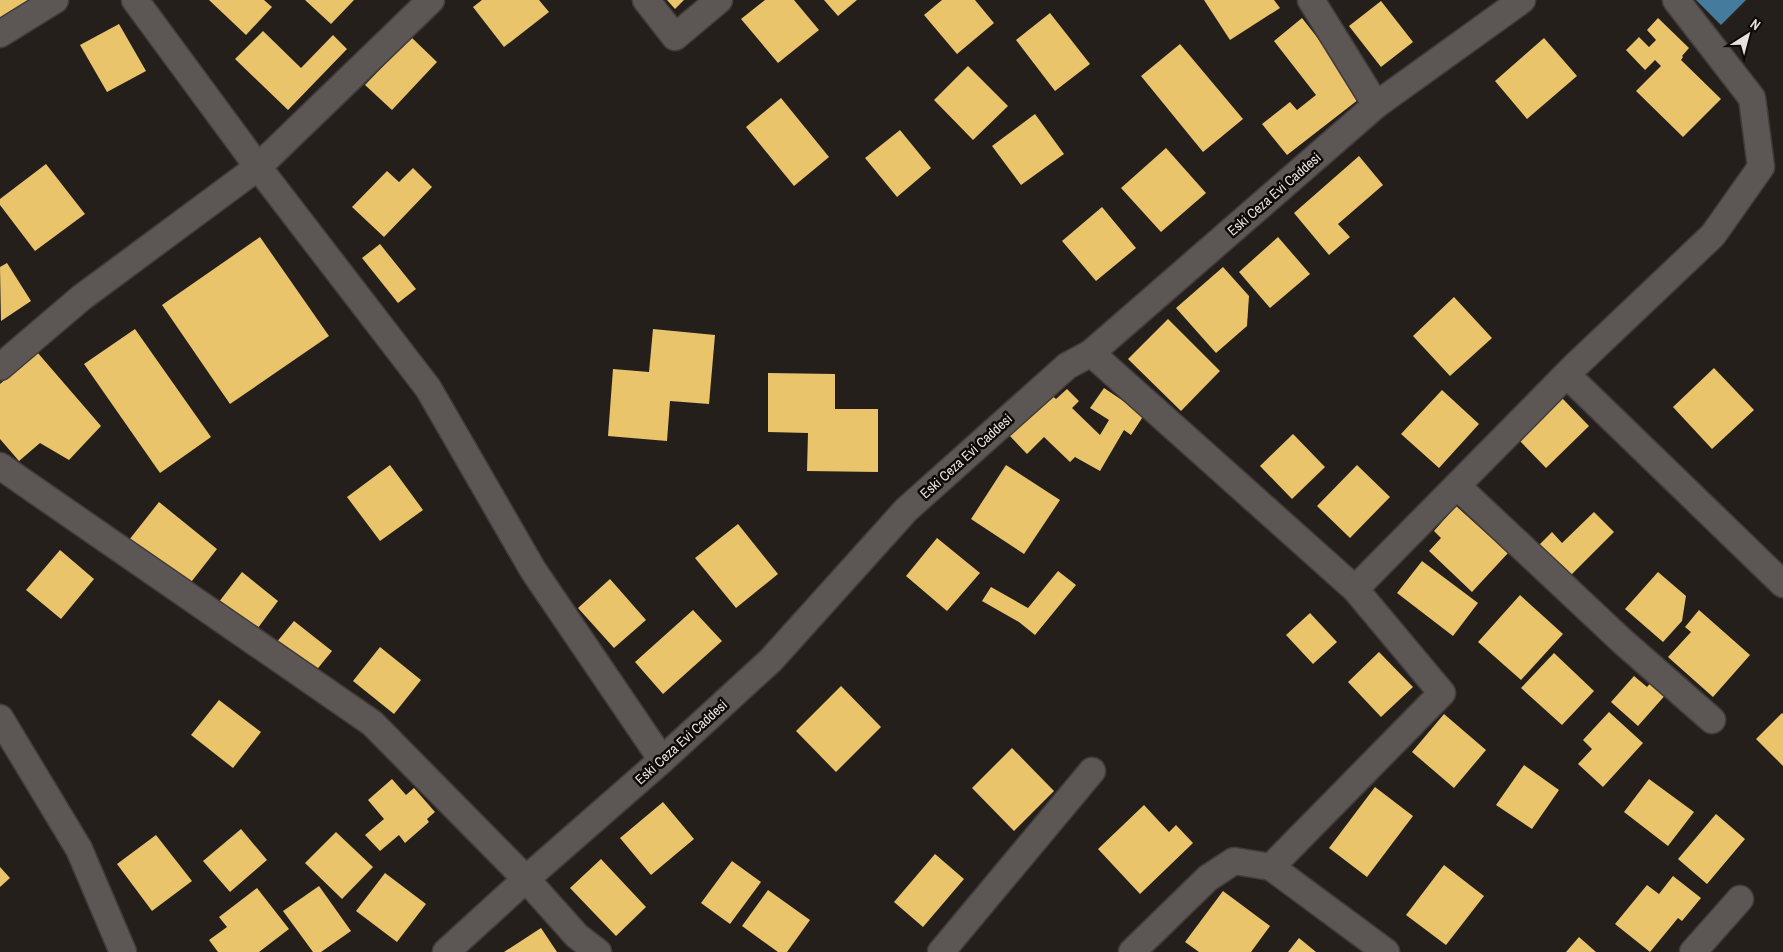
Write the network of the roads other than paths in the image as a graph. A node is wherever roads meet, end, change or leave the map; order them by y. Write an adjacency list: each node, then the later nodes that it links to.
1 (55, 0): 9 (street)
2 (135, 0): 11 (street)
3 (431, 0): 11 (street)
4 (646, 0): 5 (street)
5 (719, 0)
6 (1311, 0): 10 (street)
7 (1522, 0): 10 (street, Eski Ceza Evi Caddesi)
8 (1676, 0): 14 (street)
9 (0, 34)
10 (1376, 105): 12 (street, Eski Ceza Evi Caddesi)
11 (258, 167): 13 (street); 21 (street)
12 (1091, 354): 18 (street); 21 (street, Eski Ceza Evi Caddesi)
13 (0, 367)
14 (1566, 375): 16 (street); 17 (street)
15 (0, 466): 24 (street)
16 (1457, 486): 18 (street); 20 (street)
17 (1783, 584)
18 (1355, 590): 23 (street)
19 (0, 718): 26 (street)
20 (1712, 720)
21 (662, 760): 24 (street, Eski Ceza Evi Caddesi)
22 (1092, 771): 29 (street)
23 (1271, 867): 30 (street); 31 (street)
24 (526, 878): 27 (street, Eski Ceza Evi Caddesi); 28 (street)
25 (1740, 899): 32 (street)
26 (123, 952)
27 (446, 952)
28 (598, 952)
29 (941, 952)
30 (1132, 952)
31 (1386, 952)
32 (1693, 952)

